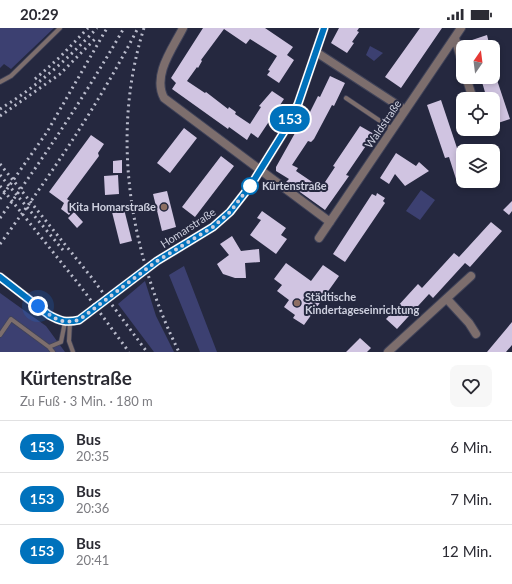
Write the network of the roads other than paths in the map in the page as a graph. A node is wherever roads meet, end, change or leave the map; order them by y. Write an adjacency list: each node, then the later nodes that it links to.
1 (60, 28): 8 (lane)
2 (183, 28): 12 (street)
3 (324, 28): 7 (street, Homarstraße)
4 (461, 28): 5 (street, Waldstraße)
5 (454, 38): 6 (street); 10 (street, Waldstraße)
6 (456, 44)
7 (316, 52): 10 (street); 12 (street, Homarstraße)
8 (0, 82)
9 (346, 98): 11 (lane)
10 (405, 110): 11 (street, Waldstraße)
11 (392, 129): 13 (street, Waldstraße)
12 (260, 171): 13 (street); 18 (street, Homarstraße)
13 (330, 222): 14 (street, Waldstraße)
14 (319, 238)
15 (471, 276): 17 (street)
16 (0, 278): 18 (street)
17 (447, 300): 19 (street); 24 (street)
18 (67, 322): 21 (lane); 23 (lane)
19 (476, 334)
20 (0, 335): 21 (lane)
21 (49, 347): 22 (lane)
22 (53, 352)
23 (73, 352)
24 (388, 352)

